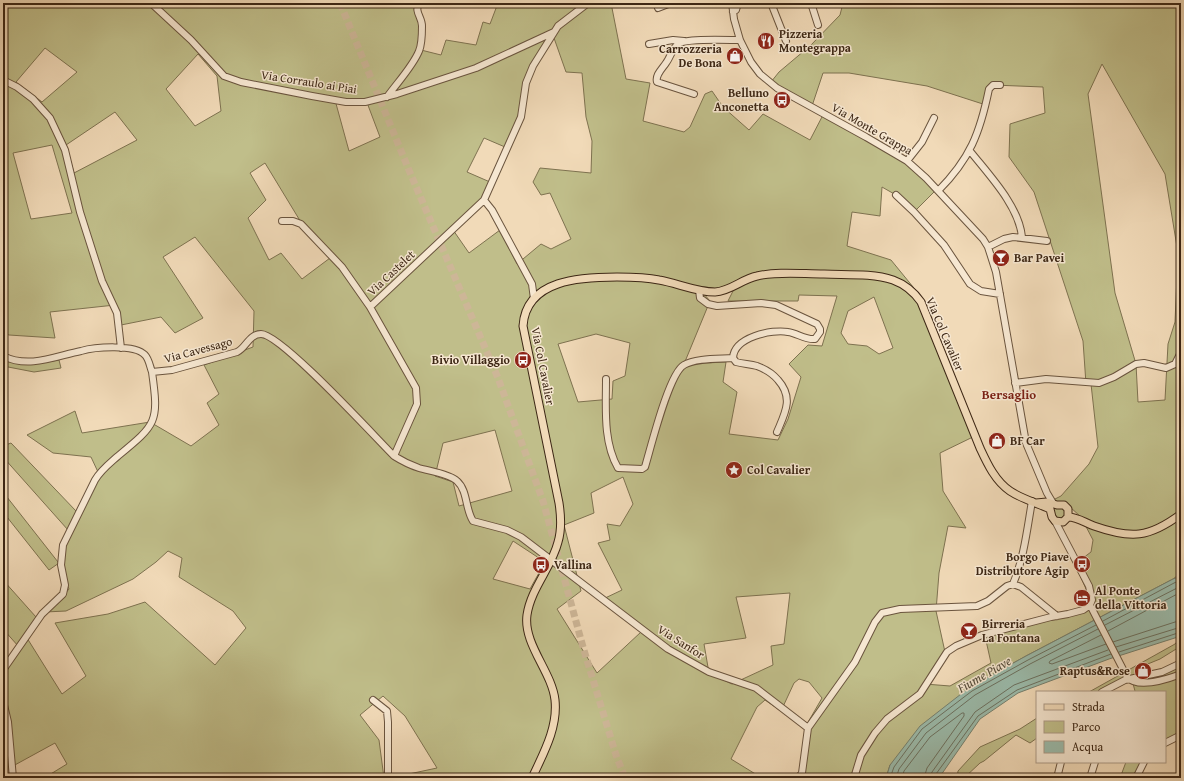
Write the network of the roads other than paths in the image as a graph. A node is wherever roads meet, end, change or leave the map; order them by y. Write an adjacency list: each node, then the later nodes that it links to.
1 (151, 3): 20 (street, Via Corraulo ai Piai)
2 (419, 3): 20 (street)
3 (588, 3): 12 (street)
4 (671, 3): 9 (street)
5 (732, 3): 10 (street, Via Monte Grappa)
6 (738, 3): 10 (street)
7 (771, 3): 15 (street)
8 (811, 3): 11 (street)
9 (658, 8)
10 (733, 12): 13 (street, Via Monte Grappa)
11 (818, 26)
12 (554, 32): 20 (street, Via Corraulo ai Piai); 26 (street, Via Castelet)
13 (740, 40): 14 (street); 23 (street, Via Monte Grappa)
14 (684, 41): 16 (street); 19 (street)
15 (786, 41)
16 (649, 44)
17 (3, 80): 35 (street)
18 (1000, 85): 22 (street)
19 (694, 94)
20 (387, 96)
21 (934, 118): 23 (street)
22 (970, 151): 24 (street); 28 (street)
23 (908, 161): 24 (street, Via Monte Grappa)
24 (938, 191): 30 (street, Via Monte Grappa)
25 (896, 194): 32 (street)
26 (484, 200): 33 (street); 34 (street, Via Castelet)
27 (282, 221): 34 (street, Via Castelet)
28 (1022, 237): 29 (street); 30 (street)
29 (1047, 241)
30 (988, 247): 32 (street, Via Monte Grappa)
31 (699, 290): 33 (main road, Via Col Cavalier); 38 (street); 44 (main road, Via Col Cavalier)
32 (1000, 294): 41 (street, Via Monte Grappa)
33 (534, 299): 48 (main road, Via Col Cavalier)
34 (370, 307): 43 (street)
35 (121, 348): 37 (street); 39 (street)
36 (1181, 352): 41 (street)
37 (3, 356)
38 (733, 358): 40 (street); 42 (street)
39 (152, 372): 43 (street, Via Cavessago); 53 (street, Via Cavessago)
40 (606, 379)
41 (1015, 382): 45 (street, Via Monte Grappa)
42 (777, 432)
43 (394, 456): 48 (street, Via Cavessago)
44 (1034, 502): 45 (main road, Via Col Cavalier); 49 (street)
45 (1052, 506): 47 (main road, Via Monte Grappa); 47 (main road)
46 (1181, 514): 47 (main road)
47 (1063, 517): 50 (street, Via Monte Grappa)
48 (550, 561): 59 (street, Via Sanfor); 67 (main road, Via Col Cavalier)
49 (1014, 584): 51 (street); 59 (street)
50 (1090, 605): 51 (street); 55 (street)
51 (1057, 616): 69 (street)
52 (1181, 664): 55 (street)
53 (3, 670)
54 (1181, 674): 55 (street)
55 (1128, 678): 56 (street)
56 (1104, 691)
57 (373, 700): 66 (street)
58 (3, 701): 65 (street)
59 (808, 728): 68 (street)
60 (1181, 735): 61 (street)
61 (1166, 742)
62 (1061, 763): 70 (street)
63 (1095, 763): 71 (street)
64 (1144, 763): 72 (street)
65 (13, 778)
66 (388, 778)
67 (532, 778)
68 (798, 778)
69 (854, 778)
70 (1057, 778)
71 (1090, 778)
72 (1136, 778)

